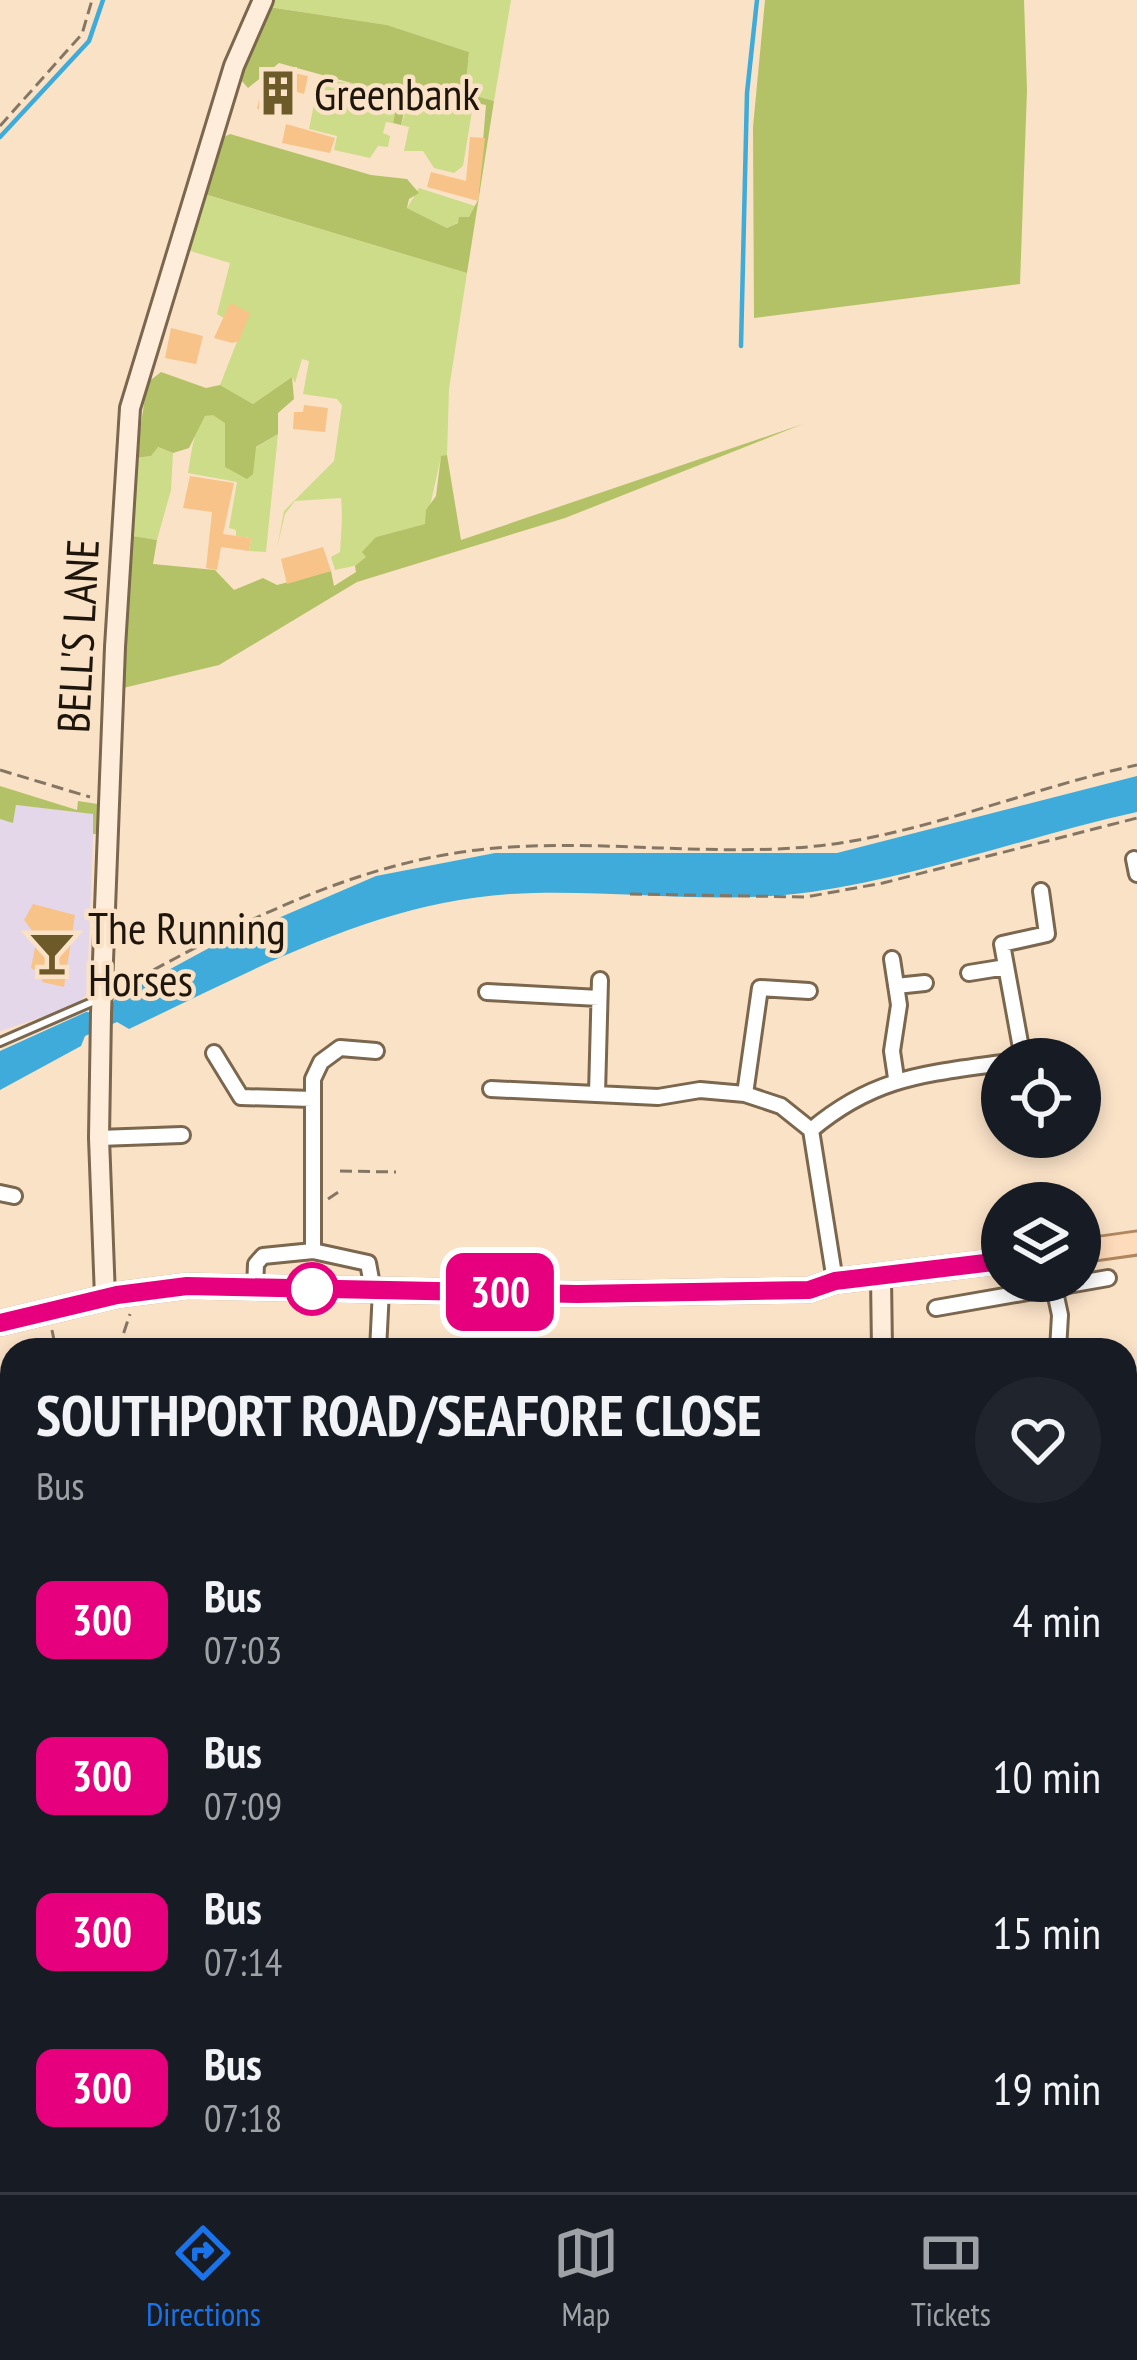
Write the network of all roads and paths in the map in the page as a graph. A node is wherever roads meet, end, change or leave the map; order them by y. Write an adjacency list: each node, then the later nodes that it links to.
1 (92, 0): 3 (path)
2 (263, 0): 6 (street, BELL'S LANE)
3 (0, 126)
4 (1137, 766): 19 (path)
5 (0, 770): 6 (path)
6 (108, 802): 19 (street, BELL'S LANE)
7 (1137, 818): 9 (path)
8 (1041, 891): 11 (street)
9 (630, 895)
10 (892, 959): 15 (street)
11 (1006, 968): 12 (street); 20 (street)
12 (969, 973)
13 (600, 980): 18 (street)
14 (925, 982): 15 (street)
15 (896, 986): 25 (street)
16 (809, 991): 28 (street)
17 (487, 992): 18 (street)
18 (598, 998): 27 (street)
19 (102, 1005): 21 (lane); 32 (street, BELL'S LANE)
20 (1019, 1038)
21 (0, 1042)
22 (376, 1051): 29 (street)
23 (214, 1053): 29 (street)
24 (981, 1066): 25 (street)
25 (896, 1078): 30 (street)
26 (491, 1089): 27 (street)
27 (597, 1094): 28 (street)
28 (745, 1094): 30 (street)
29 (313, 1099): 39 (street)
30 (811, 1130): 44 (street)
31 (182, 1135): 32 (street)
32 (99, 1138): 47 (street, BELL'S LANE)
33 (340, 1171): 34 (path)
34 (396, 1172)
35 (340, 1191): 36 (path)
36 (324, 1200)
37 (1137, 1243): 38 (main road)
38 (1101, 1248)
39 (314, 1251): 45 (street); 46 (street)
40 (981, 1264): 41 (main road)
41 (881, 1277): 44 (main road); 57 (street)
42 (1108, 1278): 43 (street)
43 (1101, 1279)
44 (835, 1281): 46 (main road)
45 (255, 1288): 46 (main road); 47 (main road)
46 (377, 1290): 56 (street)
47 (105, 1298): 52 (main road)
48 (981, 1300): 51 (street)
49 (1057, 1302): 58 (street)
50 (132, 1308): 55 (path)
51 (937, 1308)
52 (0, 1323)
53 (52, 1330): 54 (path)
54 (54, 1338)
55 (121, 1338)
56 (378, 1338)
57 (883, 1338)
58 (1059, 1338)

